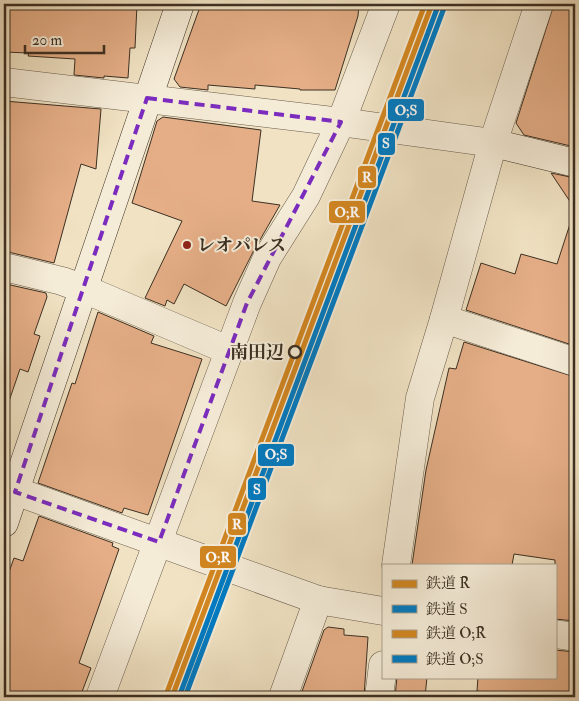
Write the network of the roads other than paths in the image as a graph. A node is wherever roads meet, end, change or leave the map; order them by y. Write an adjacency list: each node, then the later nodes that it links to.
1 (180, 4): 5 (street)
2 (386, 4): 6 (street)
3 (539, 4): 7 (street)
4 (4, 82): 5 (street)
5 (147, 98): 6 (street); 10 (street)
6 (341, 122): 7 (street); 12 (street)
7 (493, 143): 8 (street); 11 (street)
8 (575, 163)
9 (4, 267): 10 (street)
10 (84, 289): 12 (street); 14 (street)
11 (444, 319): 13 (street); 17 (street)
12 (228, 350): 16 (street)
13 (575, 362)
14 (9, 490): 15 (street); 16 (street)
15 (4, 524)
16 (158, 542): 18 (street); 23 (street)
17 (396, 564)
18 (318, 600): 19 (street); 24 (street)
19 (382, 611)
20 (556, 634): 21 (street)
21 (575, 637)
22 (382, 673): 25 (street)
23 (100, 697)
24 (283, 697)
25 (379, 697)

